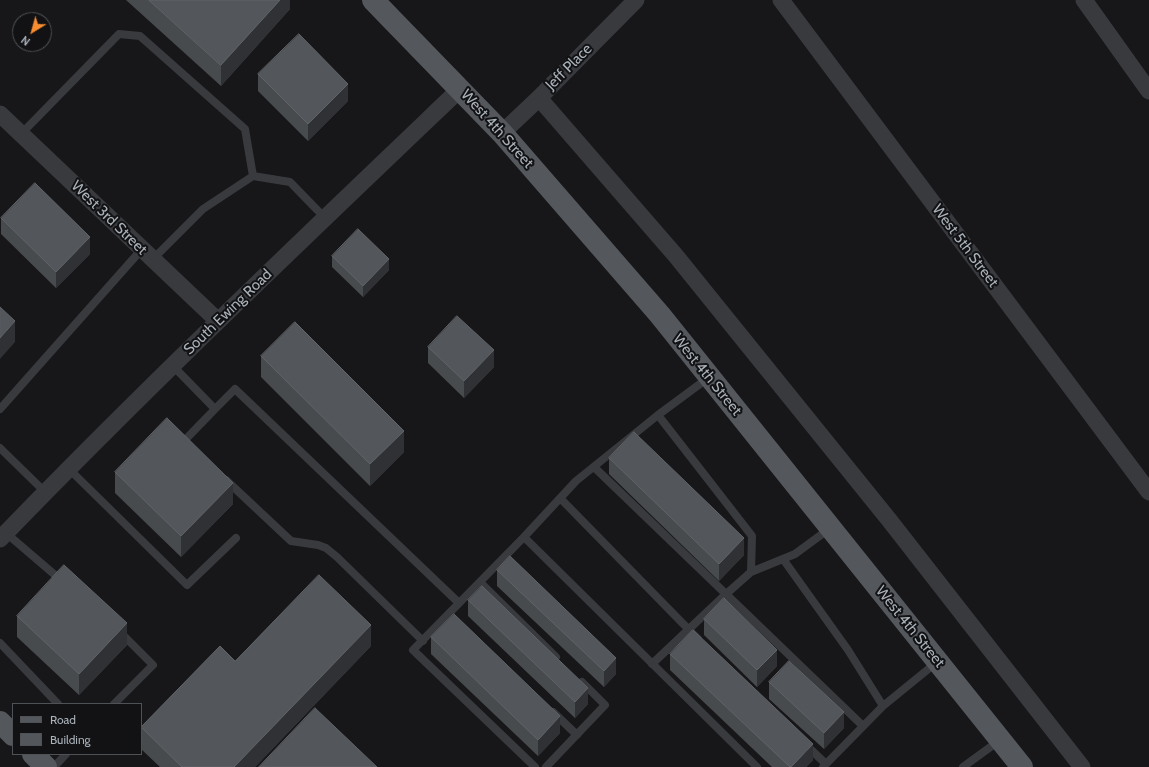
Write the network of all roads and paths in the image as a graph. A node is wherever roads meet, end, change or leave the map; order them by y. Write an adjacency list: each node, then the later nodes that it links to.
1 (373, 0): 5 (main road, West 4th Street)
2 (636, 0): 7 (street, Jeff Place)
3 (781, 0): 26 (street, West 5th Street)
4 (1084, 0): 6 (street)
5 (460, 89): 9 (main road, West 4th Street); 12 (street, South Ewing Road)
6 (1149, 91)
7 (539, 98): 9 (street, Jeff Place); 67 (street)
8 (0, 114): 10 (street, West 3rd Street)
9 (502, 133): 16 (main road, West 4th Street)
10 (21, 134): 11 (lane); 13 (street, West 3rd Street)
11 (253, 176): 12 (lane); 13 (lane)
12 (325, 218): 14 (street, South Ewing Road)
13 (148, 254): 14 (street, West 3rd Street); 17 (lane)
14 (218, 321): 15 (street, South Ewing Road)
15 (173, 366): 18 (lane); 23 (street, South Ewing Road)
16 (709, 377): 19 (lane); 28 (main road, West 4th Street)
17 (0, 409)
18 (215, 410): 21 (lane); 37 (lane)
19 (658, 415): 22 (lane); 33 (lane)
20 (0, 448): 25 (lane)
21 (196, 451)
22 (594, 467): 27 (lane); 36 (lane)
23 (69, 469): 25 (street, South Ewing Road); 31 (lane)
24 (218, 472): 40 (lane)
25 (45, 492): 29 (street, South Ewing Road)
26 (1149, 492)
27 (560, 498): 30 (lane); 39 (lane)
28 (830, 528): 32 (lane); 44 (main road, West 4th Street)
29 (3, 536): 35 (lane)
30 (524, 537): 34 (lane); 45 (lane)
31 (236, 538)
32 (783, 559): 33 (lane); 49 (lane)
33 (751, 572): 36 (lane)
34 (480, 582): 37 (lane); 43 (lane)
35 (70, 587)
36 (725, 595): 39 (lane); 52 (lane)
37 (460, 603): 40 (lane)
38 (115, 626): 48 (lane)
39 (689, 630): 42 (lane); 45 (lane)
40 (422, 641): 62 (lane)
41 (0, 643): 47 (lane)
42 (705, 646)
43 (560, 660)
44 (938, 662): 49 (lane); 56 (main road, West 4th Street)
45 (652, 664): 64 (lane)
46 (576, 677): 54 (lane)
47 (57, 703)
48 (115, 703)
49 (882, 706): 52 (lane)
50 (549, 708): 54 (lane)
51 (0, 722): 53 (main road)
52 (863, 726): 59 (lane)
53 (12, 734)
54 (576, 735): 63 (lane)
55 (798, 737): 59 (lane)
56 (1001, 740): 65 (lane); 66 (main road, West 4th Street)
57 (34, 755): 60 (main road)
58 (65, 755): 61 (lane)
59 (824, 766)
60 (46, 767)
61 (54, 767)
62 (535, 767)
63 (546, 767)
64 (757, 767)
65 (963, 767)
66 (1022, 767)
67 (1082, 767)

